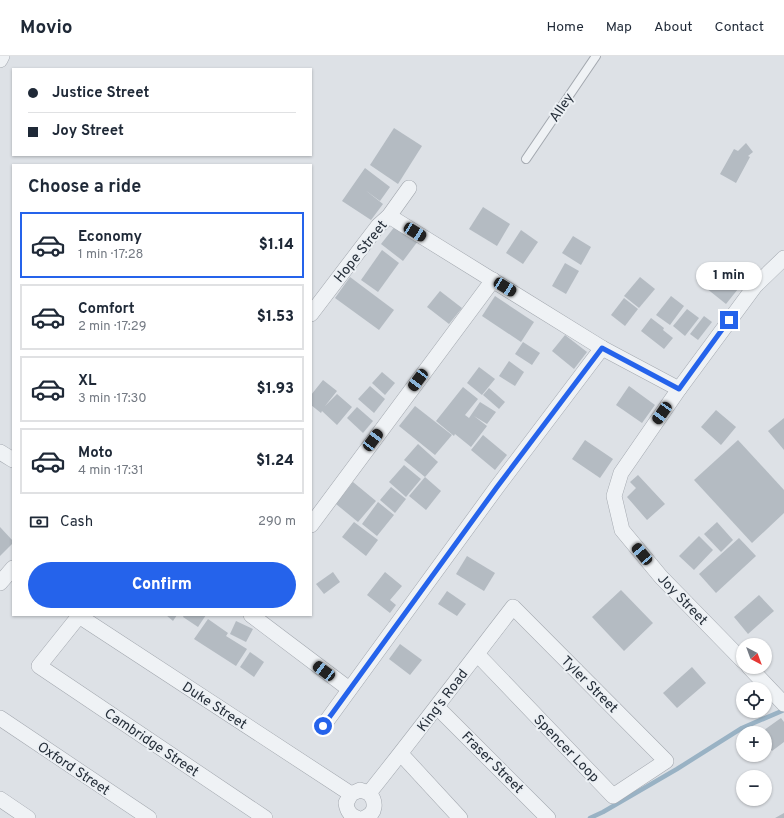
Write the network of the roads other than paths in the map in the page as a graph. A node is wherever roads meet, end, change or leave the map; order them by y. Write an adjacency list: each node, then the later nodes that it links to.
1 (2, 56): 3 (street)
2 (596, 56): 4 (lane, Alley)
3 (0, 60)
4 (526, 158)
5 (409, 188): 6 (street, Hope Street)
6 (389, 216): 8 (street); 9 (street, Hope Street)
7 (784, 258): 11 (street, Joy Street)
8 (493, 280): 10 (street); 14 (street)
9 (312, 313)
10 (602, 348): 11 (street); 23 (street)
11 (679, 389): 21 (street, Joy Street)
12 (0, 452): 13 (street)
13 (12, 459)
14 (312, 524)
15 (12, 569): 16 (street)
16 (0, 583)
17 (513, 607): 20 (street, King's Road); 29 (street, Tyler Street)
18 (79, 616): 31 (street, Duke Street); 36 (street, Cambridge Street)
19 (252, 616): 23 (street)
20 (476, 654): 25 (street, King's Road); 29 (street, Spencer Loop)
21 (736, 654)
22 (756, 674): 24 (street)
23 (349, 689): 27 (street)
24 (783, 702)
25 (437, 707): 28 (street, King's Road); 38 (street, Fraser Street)
26 (0, 718): 35 (street, Oxford Street)
27 (323, 726)
28 (400, 754): 30 (street, King's Road); 37 (street)
29 (666, 761)
30 (369, 793): 31 (street); 33 (street)
31 (351, 794): 33 (street)
32 (0, 799): 34 (street)
33 (361, 817)
34 (28, 818)
35 (149, 818)
36 (265, 818)
37 (460, 818)
38 (548, 818)

